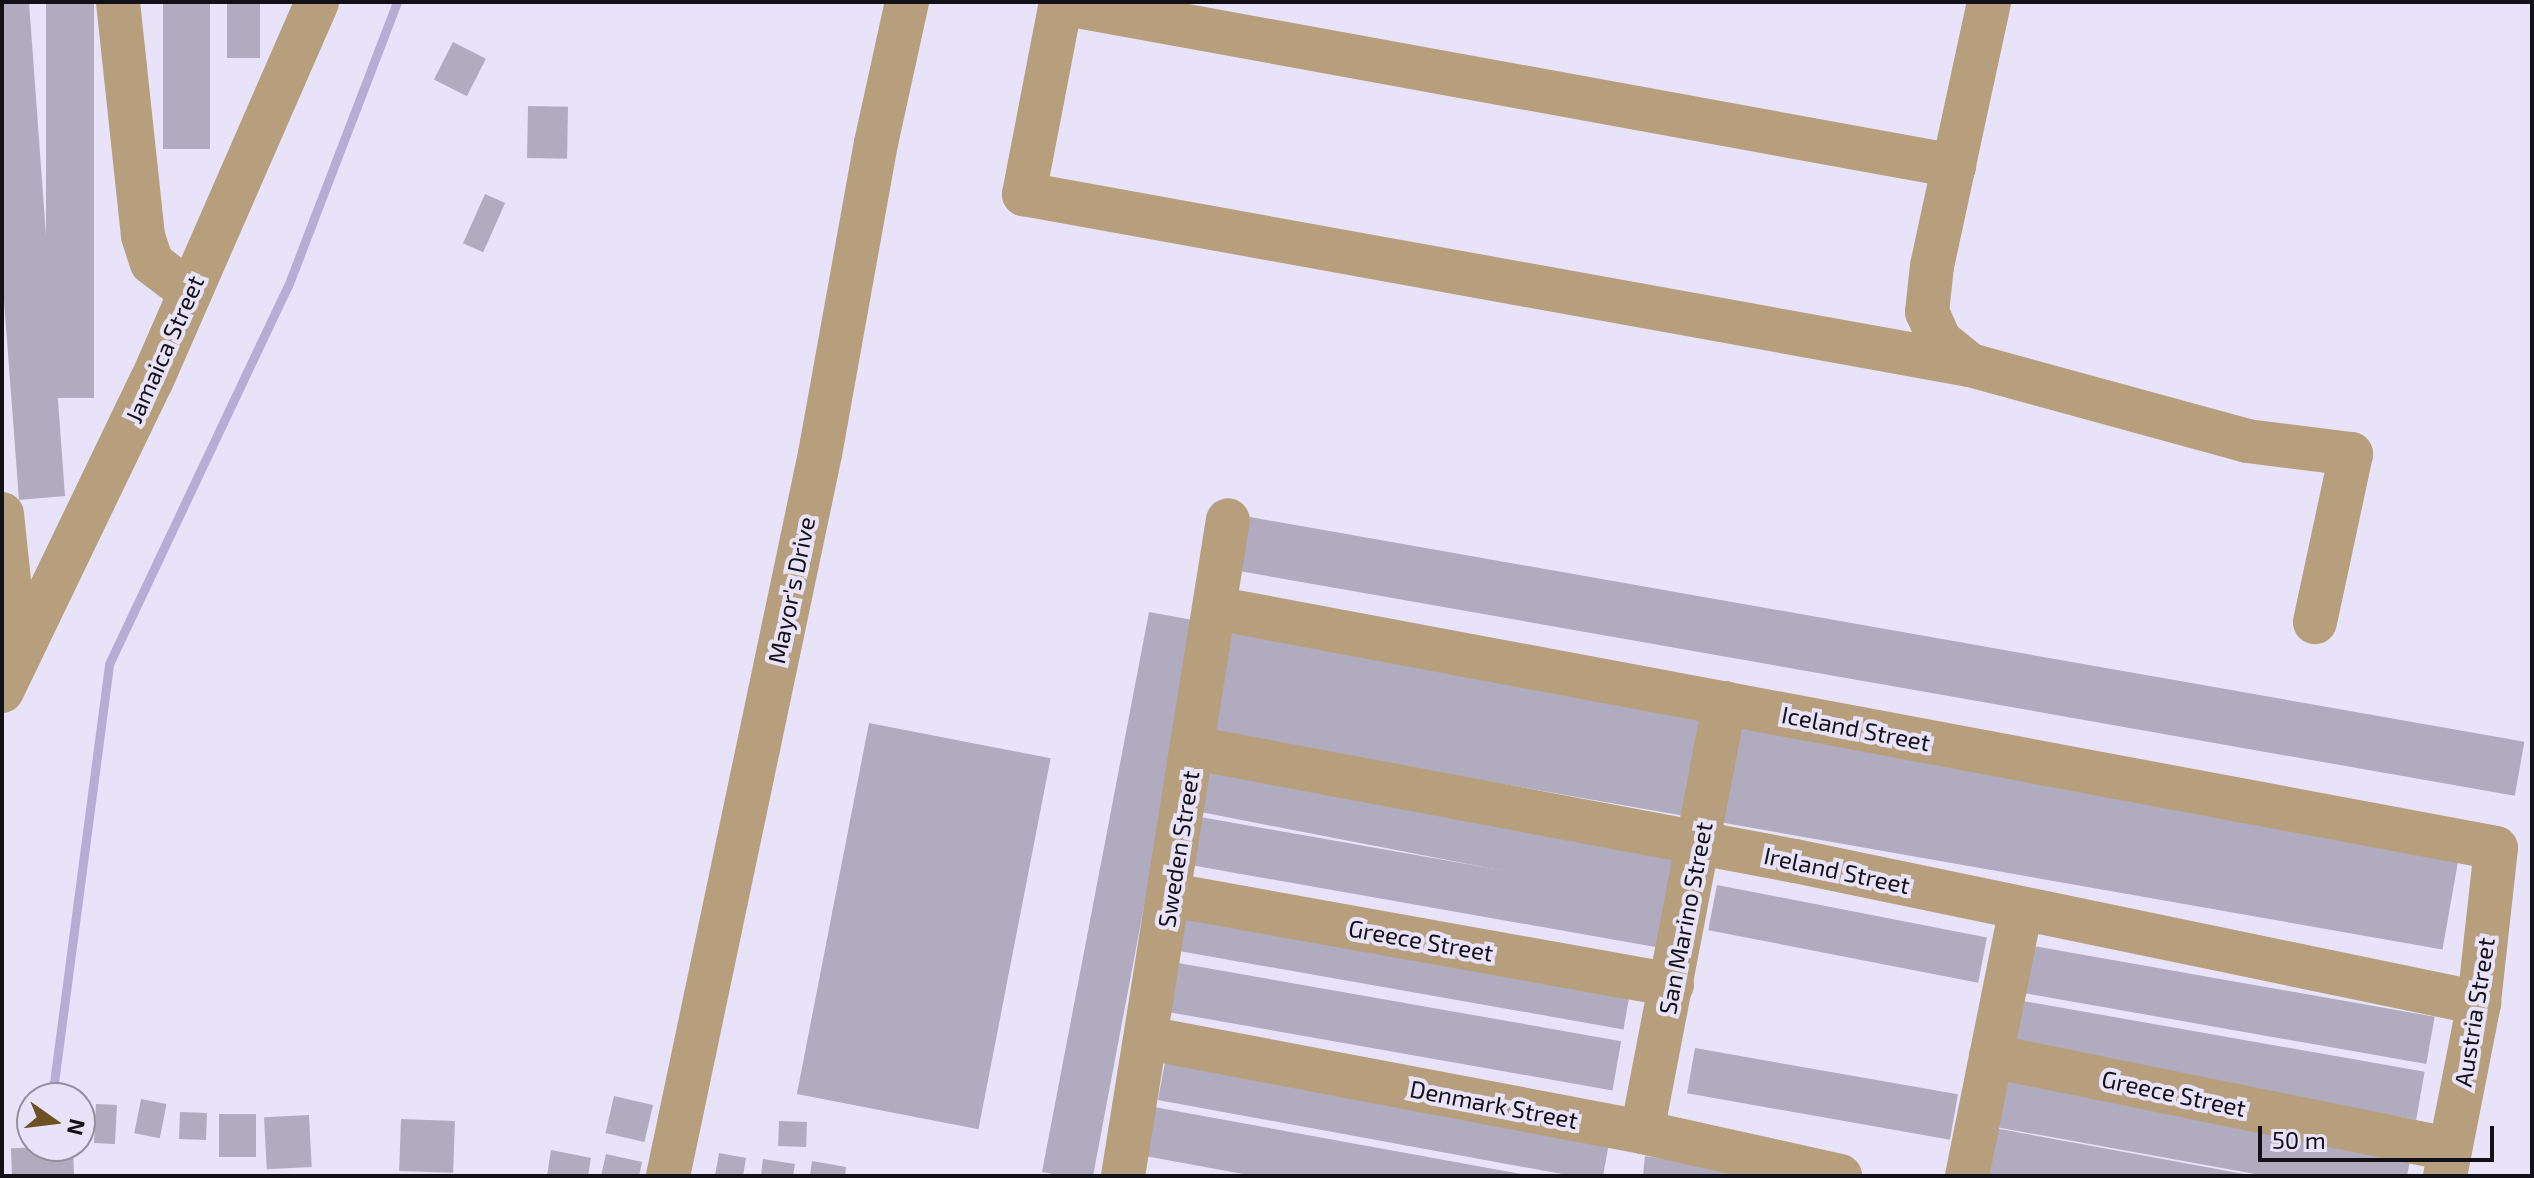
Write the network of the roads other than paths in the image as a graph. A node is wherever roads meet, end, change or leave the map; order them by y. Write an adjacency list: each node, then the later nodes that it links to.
1 (118, 2): 7 (street)
2 (317, 2): 7 (street, Jamaica Street)
3 (907, 2): 26 (street, Mayor's Drive)
4 (1989, 2): 6 (street)
5 (1061, 3): 6 (street); 8 (street)
6 (1954, 166): 8 (street)
7 (190, 292): 13 (street, Jamaica Street)
8 (1970, 365): 12 (street)
9 (2, 514): 13 (street)
10 (1228, 520): 11 (street, Sweden Street)
11 (1215, 608): 14 (street, Iceland Street); 15 (street, Sweden Street)
12 (2315, 622)
13 (10, 674)
14 (1725, 703): 16 (street, San Marino Street); 17 (street, Iceland Street)
15 (1194, 748): 16 (street, Ireland Street); 18 (street, Sweden Street)
16 (1700, 843): 19 (street, Ireland Street); 20 (street, San Marino Street)
17 (2496, 848): 21 (street, Austria Street)
18 (1171, 895): 20 (street, Greece Street); 22 (street, Sweden Street)
19 (2021, 909): 21 (street, Ireland Street); 23 (street)
20 (1672, 985): 24 (street, San Marino Street)
21 (2479, 1003): 25 (street, Austria Street)
22 (1147, 1038): 24 (street, Denmark Street); 27 (street, Sweden Street)
23 (1991, 1056): 25 (street, Greece Street); 29 (street)
24 (1642, 1132): 28 (street, Denmark Street)
25 (2448, 1162)
26 (668, 1176)
27 (1123, 1176)
28 (1840, 1176)
29 (1967, 1176)

